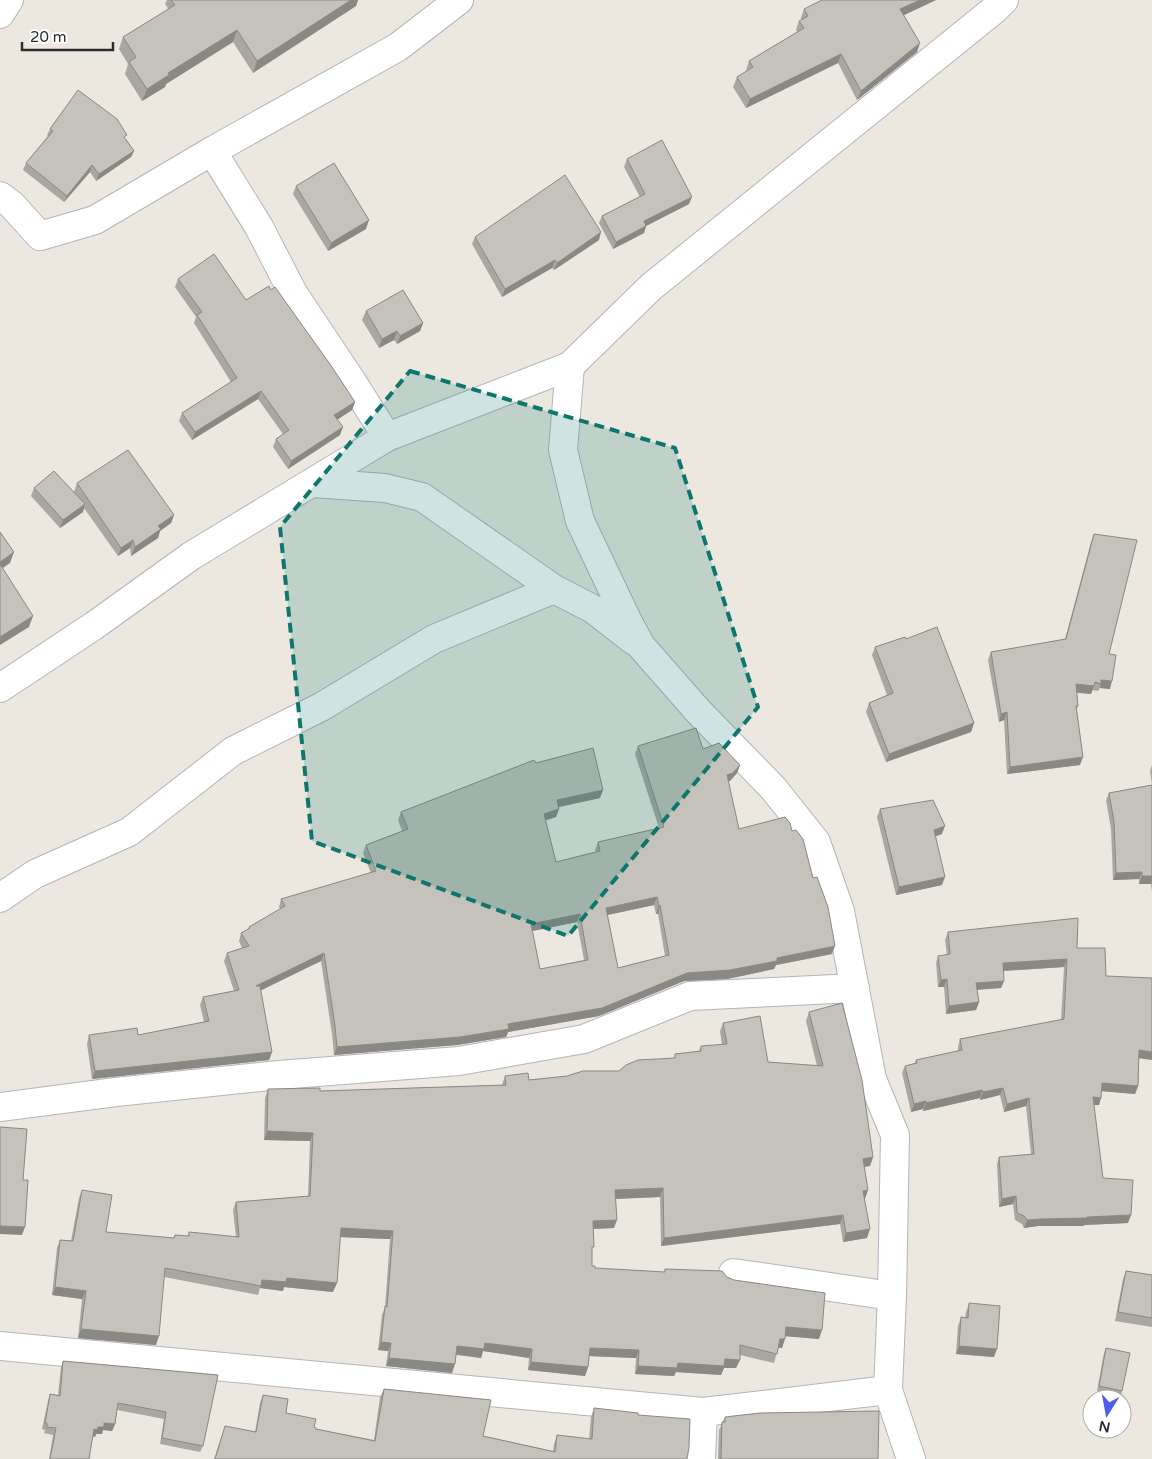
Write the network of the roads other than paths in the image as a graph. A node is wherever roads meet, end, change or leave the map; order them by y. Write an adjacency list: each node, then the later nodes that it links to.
1 (9, 0): 4 (street)
2 (459, 0): 5 (street)
3 (1004, 0): 7 (street)
4 (0, 14)
5 (212, 151): 6 (street); 8 (street)
6 (0, 196)
7 (570, 366): 8 (street); 11 (street)
8 (387, 438): 9 (street)
9 (312, 483): 10 (street); 12 (street)
10 (554, 589): 11 (street); 13 (street)
11 (641, 646): 14 (street)
12 (0, 688)
13 (0, 898)
14 (855, 988): 15 (street); 17 (street)
15 (0, 1107)
16 (733, 1272): 17 (street)
17 (892, 1296): 19 (street)
18 (0, 1346): 20 (street)
19 (888, 1390): 20 (street); 22 (street)
20 (703, 1412): 21 (street)
21 (701, 1459)
22 (911, 1459)

